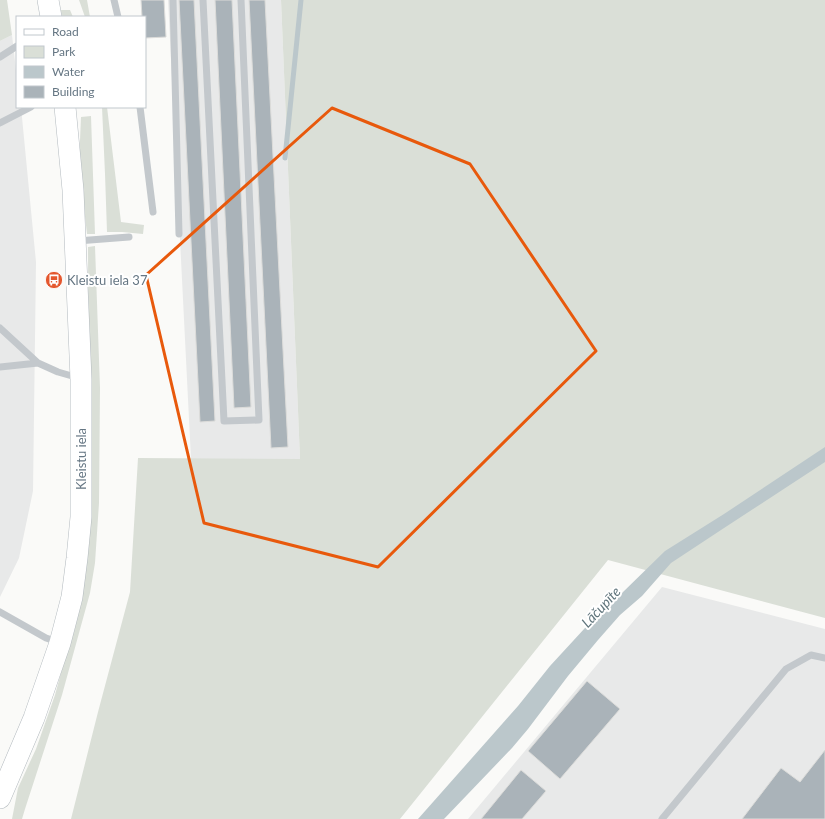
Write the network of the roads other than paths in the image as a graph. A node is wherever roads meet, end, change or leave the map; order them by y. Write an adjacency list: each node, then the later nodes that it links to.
1 (48, 0): 6 (main road)
2 (114, 0): 7 (lane)
3 (173, 0): 15 (lane)
4 (203, 0): 5 (lane)
5 (241, 0)
6 (51, 16)
7 (118, 16)
8 (16, 47): 9 (lane)
9 (0, 57)
10 (29, 108): 13 (lane)
11 (65, 108): 17 (main road, Kleistu iela)
12 (140, 108): 14 (lane)
13 (0, 123)
14 (153, 212)
15 (180, 234)
16 (129, 237): 17 (lane)
17 (75, 241): 21 (main road, Kleistu iela)
18 (0, 328): 19 (lane)
19 (38, 363): 20 (lane); 21 (lane)
20 (0, 367)
21 (81, 378): 23 (main road, Kleistu iela)
22 (0, 612): 23 (lane)
23 (60, 643): 25 (main road, Kleistu iela)
24 (825, 658): 26 (lane)
25 (0, 798)
26 (662, 819)

